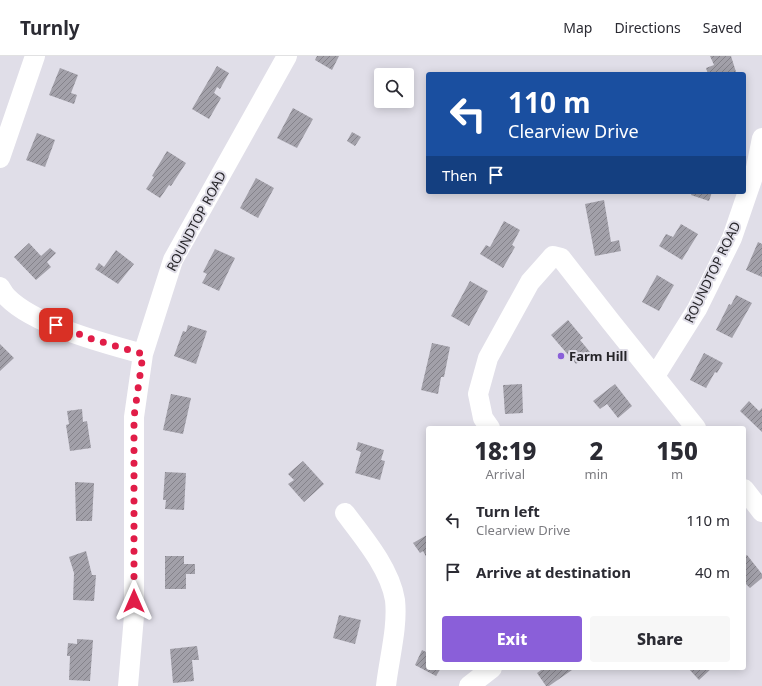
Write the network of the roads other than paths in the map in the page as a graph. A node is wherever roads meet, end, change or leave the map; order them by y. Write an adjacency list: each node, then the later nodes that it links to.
1 (35, 56): 4 (street)
2 (287, 56): 6 (street, ROUNDTOP ROAD)
3 (762, 138): 7 (street, ROUNDTOP ROAD)
4 (0, 158)
5 (0, 287): 6 (street)
6 (143, 354): 12 (street, ROUNDTOP ROAD)
7 (655, 376): 8 (street); 9 (street)
8 (489, 426)
9 (694, 426)
10 (345, 512): 13 (street)
11 (489, 670): 14 (street)
12 (128, 686)
13 (386, 686)
14 (469, 686)

